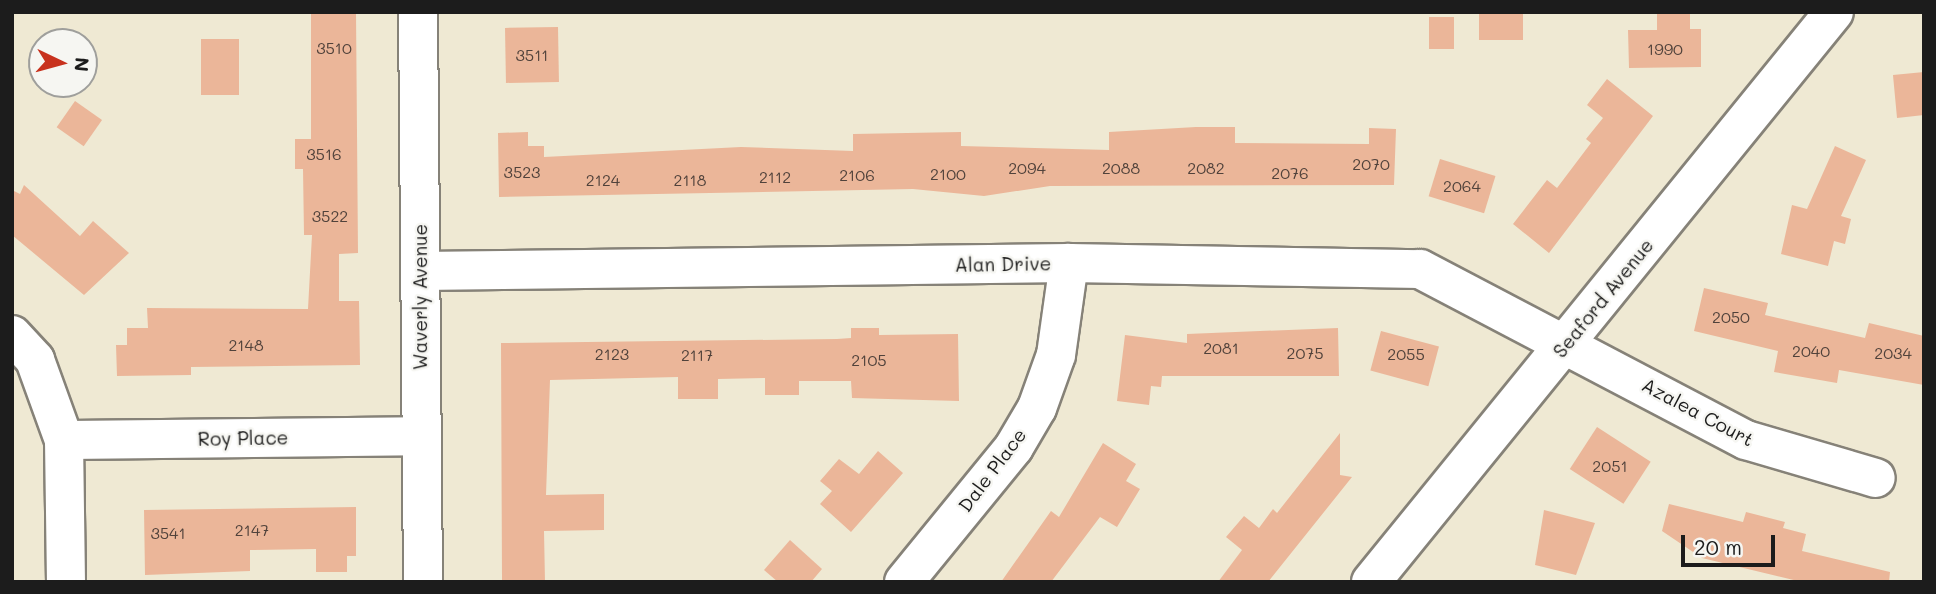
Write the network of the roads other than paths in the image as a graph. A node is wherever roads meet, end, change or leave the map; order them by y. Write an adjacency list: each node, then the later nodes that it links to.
1 (418, 12): 4 (street, Waverly Avenue)
2 (1834, 12): 6 (street, Seaford Avenue)
3 (1069, 263): 4 (street, Alan Drive); 6 (street, Alan Drive); 12 (street, Dale Place)
4 (421, 271): 7 (street, Waverly Avenue)
5 (12, 335): 8 (street)
6 (1568, 342): 9 (street, Azalea Court); 13 (street, Seaford Avenue)
7 (421, 436): 8 (street, Roy Place); 11 (street, Waverly Avenue)
8 (64, 440): 10 (street)
9 (1876, 478)
10 (66, 582)
11 (423, 582)
12 (904, 582)
13 (1371, 582)

